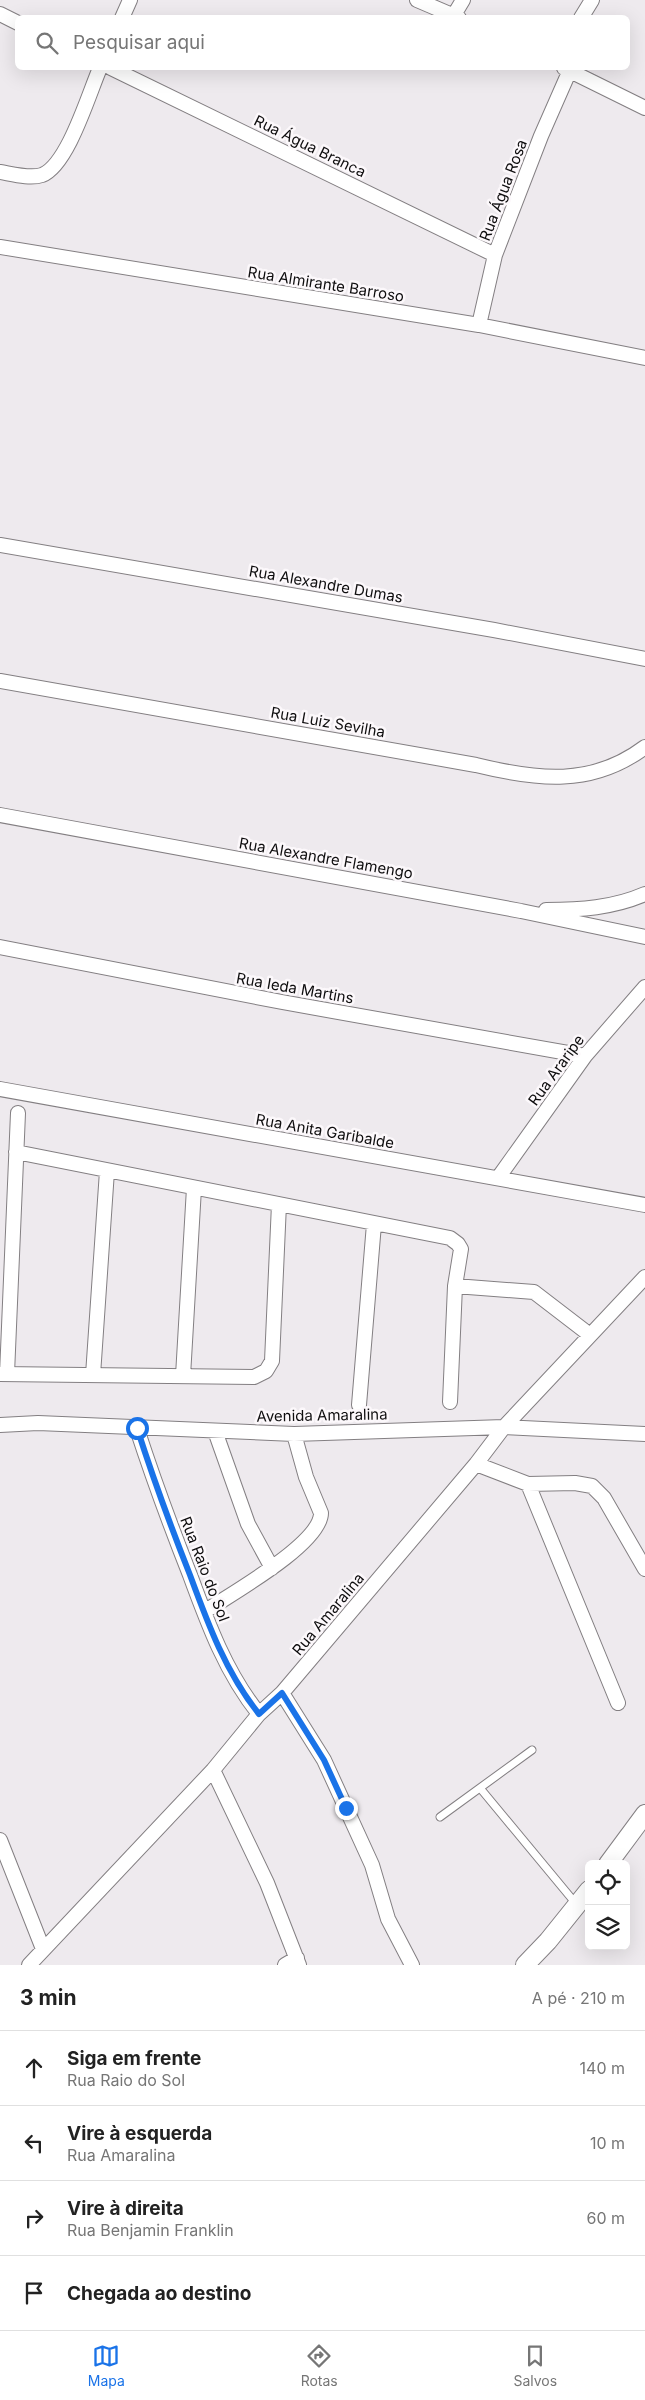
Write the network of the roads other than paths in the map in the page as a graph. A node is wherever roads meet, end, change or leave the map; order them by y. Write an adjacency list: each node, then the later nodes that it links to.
1 (130, 0): 6 (street)
2 (417, 0): 7 (street)
3 (462, 0): 8 (street)
4 (592, 0): 9 (street)
5 (0, 14): 10 (street)
6 (123, 15)
7 (454, 15)
8 (457, 15)
9 (584, 15)
10 (15, 22)
11 (99, 70): 16 (street)
12 (115, 70): 18 (street, Rua Água Branca)
13 (567, 70): 18 (street, Rua Água Rosa)
14 (569, 70): 15 (street)
15 (645, 108)
16 (0, 172)
17 (0, 247): 19 (street, Rua Almirante Barroso)
18 (495, 255): 19 (street, Rua Água Rosa)
19 (479, 325): 20 (street, Rua Almirante Barroso)
20 (645, 358)
21 (0, 545): 22 (street, Rua Alexandre Dumas)
22 (645, 659)
23 (0, 680): 24 (street, Rua Luiz Sevilha)
24 (645, 747)
25 (0, 815): 27 (street, Rua Alexandre Flamengo)
26 (645, 894): 27 (street)
27 (521, 911): 28 (street, Rua Alexandre Flamengo)
28 (645, 937)
29 (0, 947): 31 (street, Rua Ieda Martins)
30 (645, 987): 31 (street, Rua Araripe)
31 (584, 1056): 36 (street, Rua Araripe)
32 (0, 1088): 36 (street, Rua Anita Garibalde)
33 (18, 1113): 34 (street)
34 (16, 1152): 35 (street); 44 (street)
35 (107, 1170): 37 (street); 45 (street)
36 (498, 1178): 39 (street, Rua Anita Garibalde)
37 (194, 1188): 38 (street); 46 (street)
38 (279, 1204): 40 (street); 46 (street)
39 (645, 1205)
40 (374, 1224): 42 (street); 48 (street)
41 (645, 1277): 43 (street, Rua Amaralina)
42 (455, 1286): 43 (street); 47 (street)
43 (590, 1336): 50 (street, Rua Amaralina)
44 (4, 1374): 45 (street)
45 (93, 1375): 46 (street)
46 (184, 1376)
47 (450, 1402)
48 (359, 1405)
49 (0, 1425): 51 (street, Avenida Amaralina)
50 (504, 1427): 53 (street, Avenida Amaralina); 54 (street, Avenida Amaralina); 55 (street, Rua Amaralina)
51 (137, 1428): 52 (street, Avenida Amaralina); 59 (street, Rua Raio do Sol)
52 (215, 1431): 53 (street, Avenida Amaralina); 57 (street)
53 (294, 1434): 57 (street)
54 (645, 1434)
55 (476, 1464): 56 (street); 60 (street, Rua Amaralina)
56 (528, 1484): 58 (street); 61 (street)
57 (272, 1568): 59 (street)
58 (645, 1569)
59 (204, 1612): 62 (street, Rua Raio do Sol)
60 (282, 1693): 62 (street, Rua Amaralina); 75 (street)
61 (618, 1704)
62 (259, 1714): 64 (street, Rua Amaralina)
63 (532, 1750): 65 (lane)
64 (213, 1770): 72 (street, Rua Amaralina); 73 (street)
65 (480, 1788): 67 (lane); 71 (lane)
66 (645, 1814): 69 (street)
67 (440, 1817)
68 (0, 1840): 72 (street)
69 (611, 1860)
70 (585, 1895): 71 (street)
71 (578, 1905): 76 (street)
72 (43, 1949): 74 (street, Rua Amaralina)
73 (294, 1963)
74 (32, 1964)
75 (412, 1965)
76 (525, 1965)

